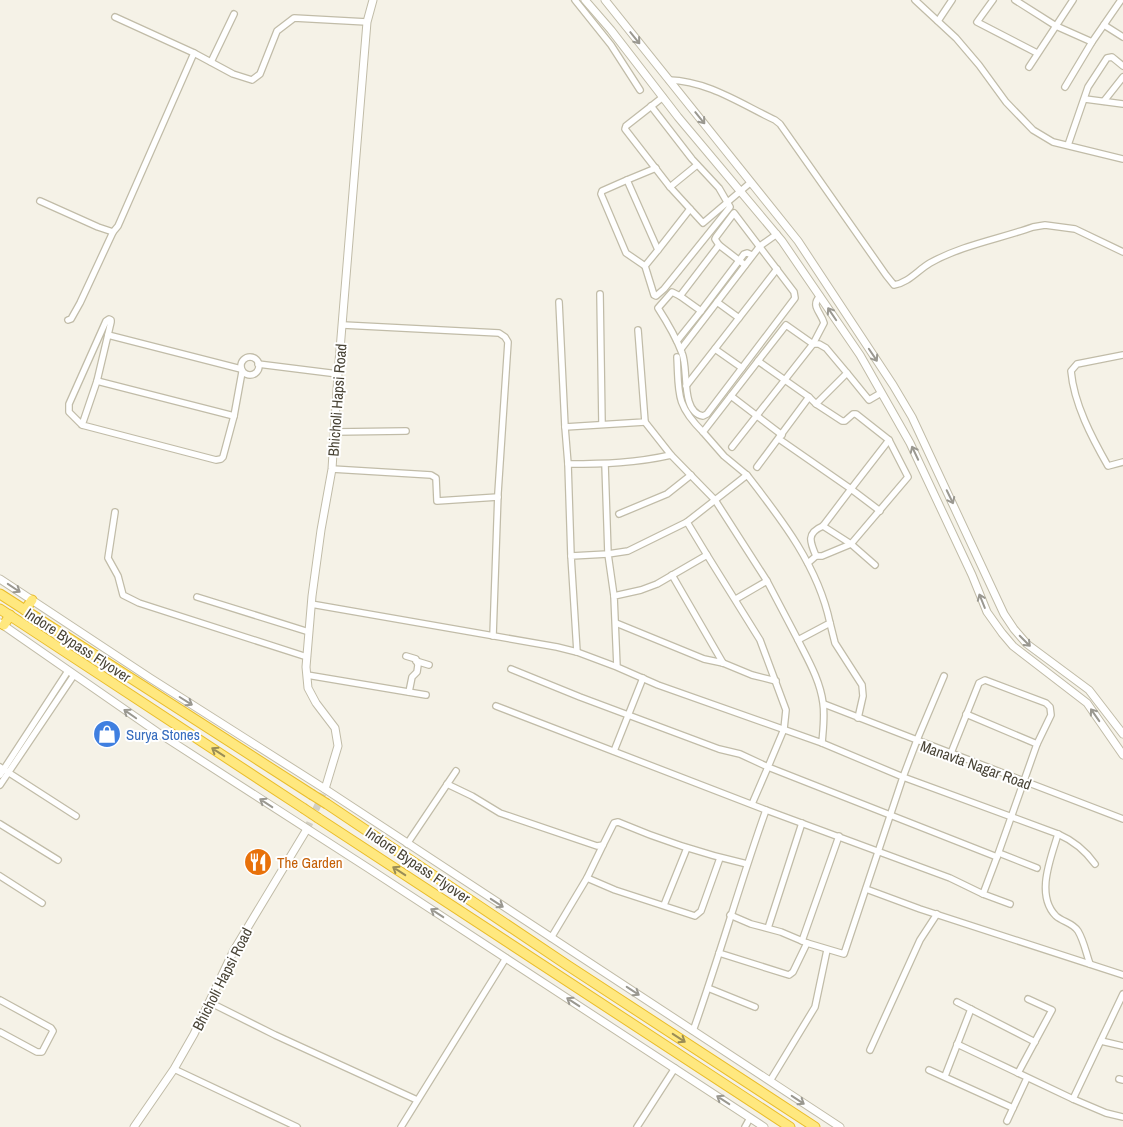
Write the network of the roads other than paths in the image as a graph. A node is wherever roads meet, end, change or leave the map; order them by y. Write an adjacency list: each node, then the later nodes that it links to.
1 (373, 0): 15 (street, Bhicholi Hapsi Road)
2 (575, 0): 28 (street)
3 (586, 0): 29 (street)
4 (605, 0): 26 (street, one-way to 26)
5 (915, 0): 14 (street)
6 (952, 0): 14 (street)
7 (994, 0): 21 (street)
8 (1015, 0): 11 (street)
9 (1073, 0): 17 (street)
10 (1121, 0): 16 (street)
11 (1028, 3): 17 (street)
12 (234, 14): 22 (street)
13 (115, 17): 20 (street)
14 (938, 21): 34 (street)
15 (366, 22): 22 (street); 64 (street, Bhicholi Hapsi Road)
16 (1104, 25): 18 (street); 19 (street)
17 (1056, 26): 19 (street); 21 (street)
18 (1123, 37)
19 (1092, 42): 27 (street)
20 (194, 53): 22 (street); 45 (street)
21 (1037, 53): 24 (street)
22 (211, 62)
23 (1123, 66): 30 (street)
24 (1029, 67)
25 (1123, 77): 31 (street)
26 (669, 80): 39 (street, one-way to 39); 50 (street)
27 (1065, 87)
28 (640, 90)
29 (663, 98): 33 (street); 41 (street)
30 (1085, 99): 31 (street); 34 (street)
31 (1104, 101): 32 (street)
32 (1123, 104)
33 (651, 106): 36 (street); 37 (street)
34 (1068, 145): 35 (street)
35 (1123, 160)
36 (698, 165): 40 (street); 43 (street)
37 (656, 168): 38 (street); 40 (street)
38 (627, 180): 49 (street); 54 (street)
39 (750, 183): 41 (street); 160 (street, one-way to 160)
40 (670, 187): 44 (street)
41 (740, 191): 43 (street); 46 (street)
42 (40, 201): 45 (street)
43 (727, 202): 44 (street); 54 (street)
44 (690, 209): 49 (street)
45 (113, 232): 63 (street)
46 (777, 234): 48 (street); 58 (street)
47 (719, 245): 48 (street); 52 (street); 57 (street)
48 (760, 246): 51 (street); 55 (street)
49 (658, 250): 54 (street)
50 (1123, 252)
51 (752, 255): 52 (street); 53 (street)
52 (739, 260): 53 (street); 61 (street)
53 (745, 265): 60 (street)
54 (645, 266)
55 (777, 269): 62 (street); 75 (street)
56 (600, 294): 89 (street)
57 (680, 296): 61 (street); 67 (street)
58 (820, 296): 68 (street); 82 (street, one-way to 58)
59 (559, 302): 91 (street)
60 (717, 302): 62 (street); 69 (street)
61 (701, 311): 67 (street)
62 (739, 318): 70 (street)
63 (68, 320)
64 (342, 325): 78 (street, Bhicholi Hapsi Road); 107 (street)
65 (638, 330): 88 (street)
66 (108, 335): 76 (street); 80 (street); 90 (street)
67 (677, 341): 69 (street)
68 (813, 344): 73 (street); 77 (street); 79 (street)
69 (680, 349): 81 (street)
70 (715, 349): 75 (street); 81 (street)
71 (1123, 355): 99 (street)
72 (677, 357): 94 (street)
73 (758, 361): 79 (street); 83 (street)
74 (258, 364): 76 (street); 76 (street); 78 (street)
75 (742, 368): 81 (street)
76 (241, 370): 87 (street)
77 (847, 373): 82 (street); 85 (street)
78 (338, 374): 93 (street, Bhicholi Hapsi Road)
79 (784, 379): 84 (street); 86 (street)
80 (96, 381): 87 (street); 90 (street)
81 (686, 386)
82 (881, 392): 166 (street, one-way to 82)
83 (731, 396): 86 (street); 94 (street)
84 (809, 397): 85 (street); 95 (street)
85 (816, 404): 96 (street)
86 (756, 415): 95 (street); 97 (street)
87 (234, 416): 90 (street)
88 (645, 422): 89 (street); 98 (street)
89 (602, 424): 91 (street)
90 (82, 425)
91 (565, 428): 100 (street)
92 (406, 431): 93 (street)
93 (335, 432): 103 (street, Bhicholi Hapsi Road)
94 (703, 432): 105 (street)
95 (780, 437): 102 (street); 106 (street)
96 (889, 440): 106 (street); 109 (street)
97 (732, 447)
98 (671, 454): 101 (street); 104 (street)
99 (1123, 462)
100 (568, 464): 101 (street); 117 (street)
101 (605, 464): 115 (street)
102 (757, 467)
103 (332, 469): 107 (street); 129 (street, Bhicholi Hapsi Road)
104 (691, 475): 108 (street); 111 (street)
105 (747, 475): 108 (street); 119 (street)
106 (852, 489): 109 (street); 113 (street)
107 (498, 498): 137 (street)
108 (715, 500): 112 (street); 123 (street)
109 (880, 511): 114 (street)
110 (115, 512): 141 (street)
111 (619, 514)
112 (687, 522): 115 (street); 116 (street)
113 (823, 526): 114 (street); 118 (street)
114 (850, 544): 118 (street); 120 (street)
115 (608, 554): 117 (street); 125 (street)
116 (707, 555): 121 (street); 127 (street)
117 (571, 556): 139 (street)
118 (816, 556): 119 (street)
119 (808, 563): 134 (street)
120 (875, 564)
121 (672, 575): 125 (street); 143 (street)
122 (0, 579): 128 (street, one-way to 128)
123 (767, 581): 127 (street); 138 (street)
124 (0, 594): 130 (highway, Indore Bypass Flyover)
125 (614, 596): 133 (street)
126 (197, 597): 136 (street)
127 (736, 599): 151 (street)
128 (32, 600): 130 (highway); 175 (street, one-way to 175)
129 (311, 604): 136 (street, Bhicholi Hapsi Road); 137 (street)
130 (22, 608): 249 (highway, Indore Bypass Flyover, one-way to 249, bridge)
131 (0, 609): 132 (highway, Indore Bypass Flyover)
132 (10, 615): 135 (highway); 248 (highway, Indore Bypass Flyover, one-way to 132, bridge)
133 (616, 623): 143 (street); 145 (street)
134 (830, 623): 138 (street); 158 (street)
135 (2, 624): 147 (street)
136 (309, 632): 141 (street, Bhicholi Hapsi Road)
137 (493, 636): 139 (street)
138 (798, 640): 154 (street)
139 (577, 652): 145 (street)
140 (406, 656): 142 (street)
141 (307, 657): 148 (street, Bhicholi Hapsi Road)
142 (416, 661): 144 (street); 152 (street)
143 (723, 663): 151 (street)
144 (430, 664)
145 (617, 667): 150 (street)
146 (511, 669): 157 (street)
147 (71, 673): 168 (street); 184 (street, one-way to 147)
148 (307, 675): 152 (street); 175 (street, Bhicholi Hapsi Road)
149 (944, 676): 161 (street)
150 (644, 678): 157 (street); 159 (street)
151 (776, 681): 159 (street)
152 (409, 692): 153 (street)
153 (426, 695)
154 (824, 704): 158 (street); 162 (street)
155 (496, 706): 164 (street)
156 (966, 714): 163 (street); 163 (street); 165 (street)
157 (627, 715): 164 (street); 167 (street)
158 (858, 718): 161 (street)
159 (784, 729): 162 (street); 167 (street)
160 (1123, 734)
161 (917, 740): 165 (street, Manavta Nagar Road); 171 (street, Manavta Nagar Road)
162 (822, 743): 171 (street)
163 (1037, 744): 172 (street)
164 (614, 751): 176 (street)
165 (951, 754): 172 (street, Manavta Nagar Road)
166 (1123, 755)
167 (768, 767): 176 (street); 179 (street)
168 (4, 769): 170 (street); 174 (street); 178 (street)
169 (456, 771): 173 (street)
170 (0, 775)
171 (903, 777): 179 (street, Manavta Nagar Road); 180 (street)
172 (1024, 782): 180 (street); 181 (street, Manavta Nagar Road)
173 (447, 784): 187 (street); 188 (street)
174 (0, 785)
175 (325, 789): 187 (street)
176 (752, 804): 177 (street)
177 (766, 810): 182 (street); 194 (street)
178 (76, 816)
179 (890, 816): 190 (street, Manavta Nagar Road); 191 (street)
180 (1011, 817): 185 (street); 191 (street)
181 (1123, 819)
182 (802, 823): 186 (street); 206 (street)
183 (0, 824): 193 (street)
184 (308, 829): 211 (street, one-way to 184); 218 (street, Bhicholi Hapsi Road)
185 (1058, 834): 195 (street); 212 (street)
186 (839, 836): 190 (street); 208 (street)
187 (407, 844): 207 (street, one-way to 207)
188 (603, 845): 189 (street); 198 (street)
189 (687, 848): 192 (street); 203 (street)
190 (879, 851): 199 (street, Manavta Nagar Road); 200 (street)
191 (998, 855): 196 (street); 200 (street)
192 (720, 858): 194 (street); 203 (street)
193 (58, 860)
194 (747, 864): 205 (street)
195 (1095, 864)
196 (1037, 868)
197 (0, 876): 201 (street)
198 (587, 878): 203 (street); 207 (street)
199 (866, 889): 204 (street); 209 (street, Manavta Nagar Road)
200 (983, 894): 202 (street)
201 (42, 903)
202 (1010, 904)
203 (664, 905)
204 (937, 914): 212 (street); 228 (street)
205 (730, 915): 206 (street); 210 (street)
206 (768, 928): 208 (street)
207 (551, 938): 222 (street, one-way to 222)
208 (804, 942): 209 (street); 210 (street)
209 (827, 950): 235 (street)
210 (719, 953): 214 (street)
211 (506, 958): 229 (street, one-way to 211); 237 (street)
212 (1090, 964): 213 (street)
213 (1123, 975)
214 (708, 988): 220 (street); 222 (street)
215 (1123, 994): 224 (street)
216 (1028, 999): 225 (street)
217 (0, 1000): 223 (street)
218 (209, 1002): 230 (street, Bhicholi Hapsi Road); 237 (street)
219 (957, 1002): 221 (street)
220 (755, 1007)
221 (971, 1009): 225 (street); 226 (street)
222 (693, 1031): 235 (street)
223 (0, 1032)
224 (1101, 1040): 227 (street); 236 (street)
225 (1035, 1042): 232 (street)
226 (957, 1044): 232 (street); 233 (street)
227 (1123, 1046)
228 (870, 1050)
229 (675, 1068): 240 (street, one-way to 229); 245 (street)
230 (174, 1069): 242 (street, Bhicholi Hapsi Road); 243 (street)
231 (929, 1070): 233 (street)
232 (1018, 1074): 234 (street)
233 (945, 1076): 238 (street)
234 (1027, 1078): 236 (street); 238 (street)
235 (770, 1081): 250 (street, one-way to 250)
236 (1073, 1099): 239 (street)
237 (417, 1100): 244 (street)
238 (1013, 1108): 241 (street)
239 (1123, 1117)
240 (750, 1118): 246 (street); 247 (street)
241 (1007, 1121)
242 (134, 1127)
243 (297, 1127)
244 (400, 1127)
245 (637, 1127)
246 (745, 1127)
247 (764, 1127)
248 (790, 1127)
249 (816, 1127)
250 (840, 1127)

